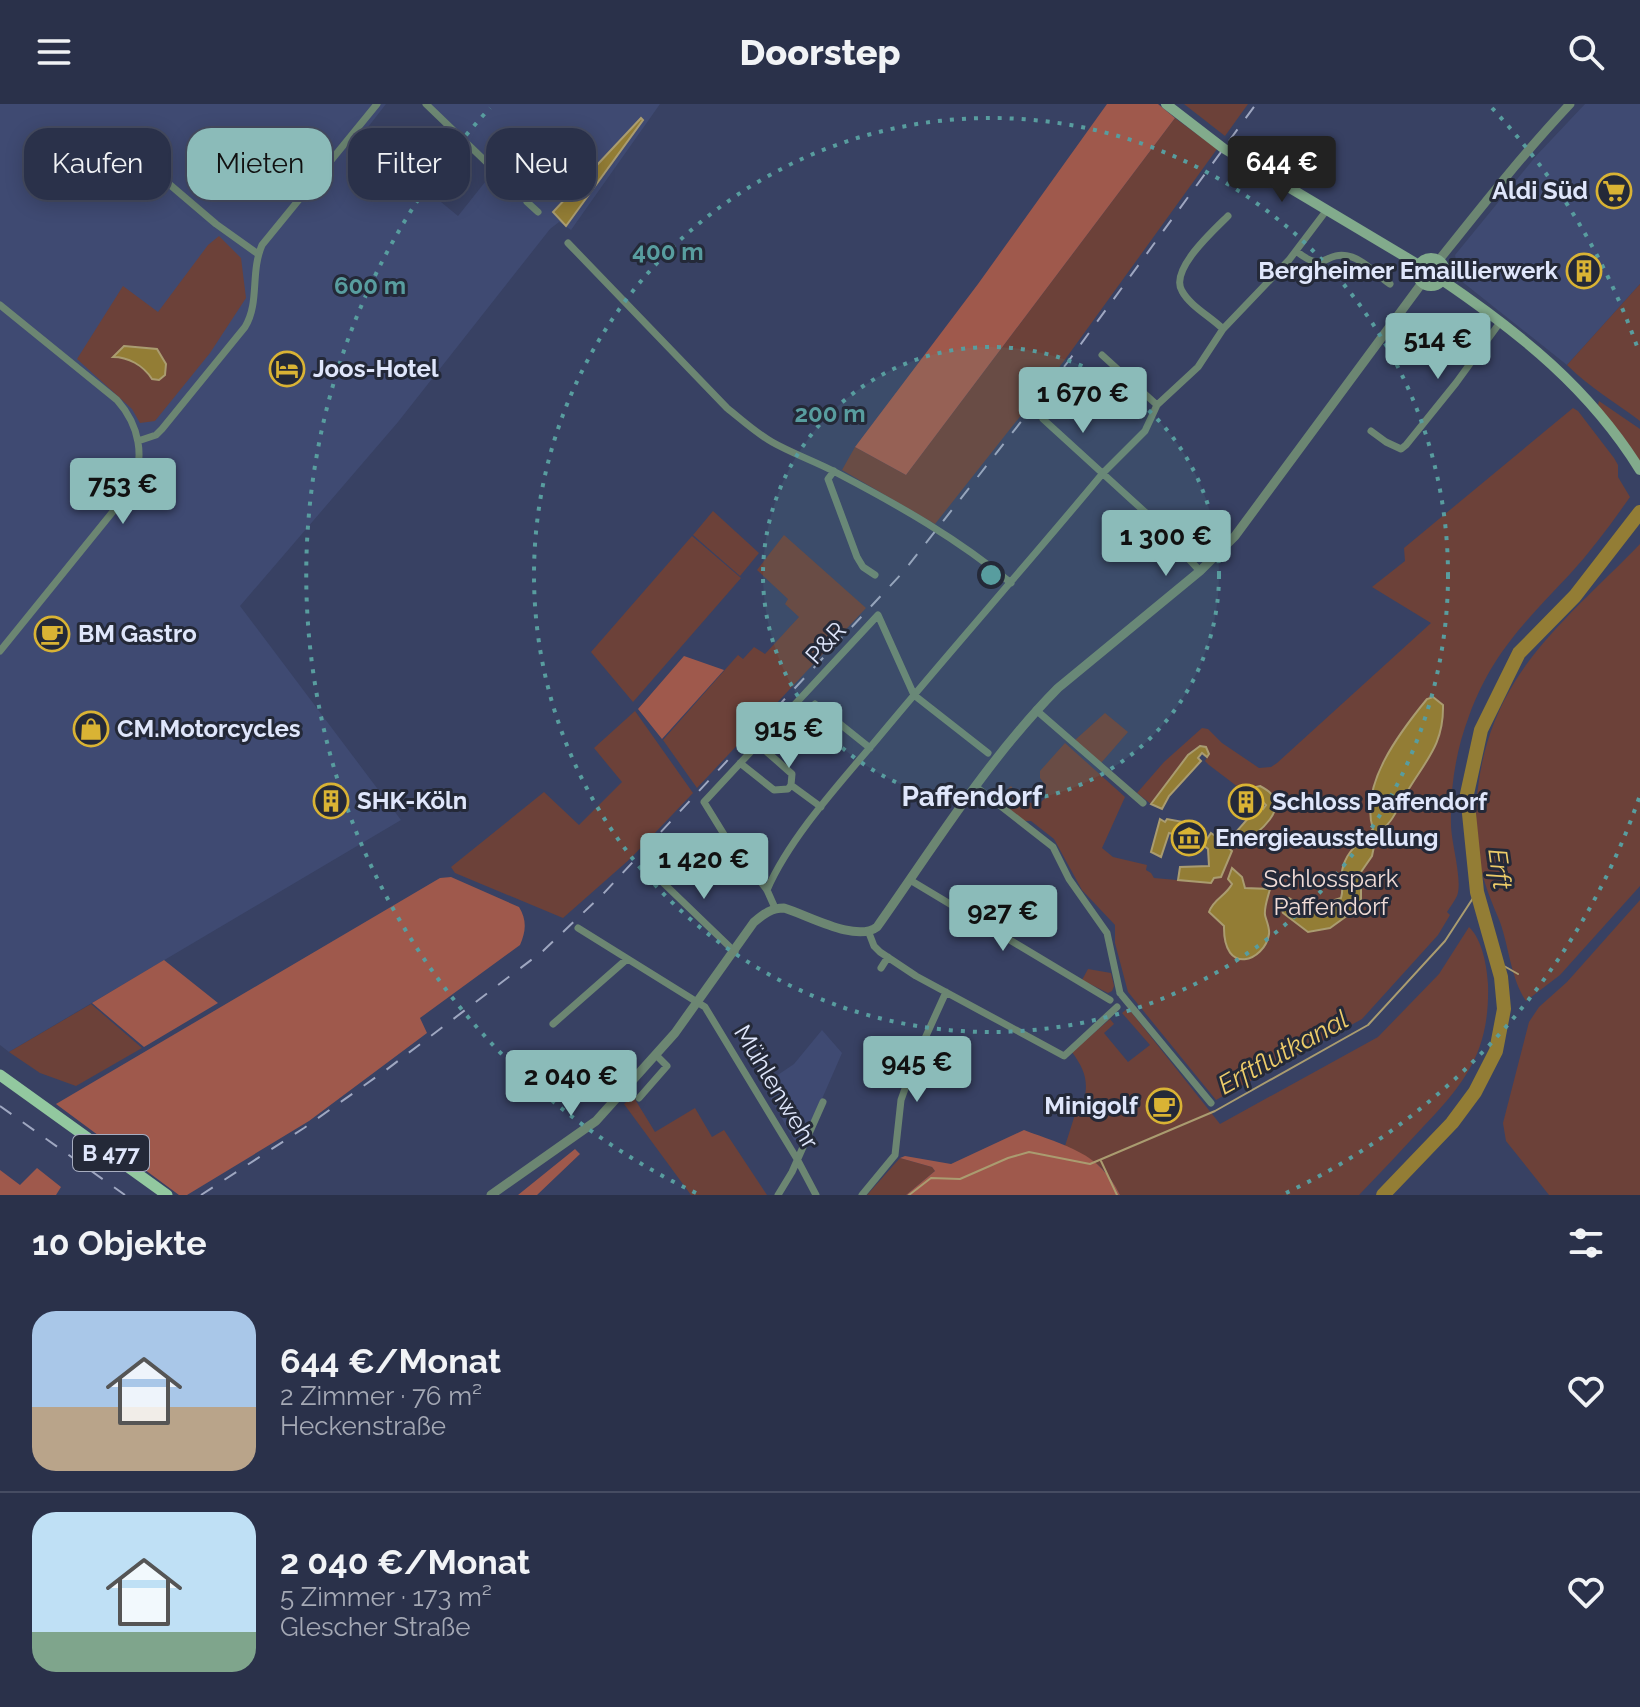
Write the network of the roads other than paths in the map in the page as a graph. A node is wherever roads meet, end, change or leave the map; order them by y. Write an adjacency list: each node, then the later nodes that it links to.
1 (377, 104): 13 (street)
2 (426, 104): 5 (street)
3 (1166, 104): 8 (main road)
4 (1570, 104): 14 (street)
5 (486, 162)
6 (171, 186): 13 (street)
7 (527, 202): 9 (street)
8 (1326, 211): 12 (street); 15 (main road)
9 (538, 212)
10 (1228, 216): 21 (street)
11 (568, 243): 28 (street)
12 (1296, 251): 18 (street); 21 (street)
13 (258, 254): 26 (street)
14 (1439, 260): 15 (main road); 16 (main road)
15 (1419, 265): 17 (main road)
16 (1442, 280): 17 (main road); 20 (main road)
17 (1422, 283): 30 (street)
18 (1390, 284)
19 (0, 305): 26 (street)
20 (1501, 321): 25 (street); 27 (main road)
21 (1223, 329): 23 (street)
22 (1102, 355): 23 (street)
23 (1157, 405): 29 (street)
24 (1043, 419): 29 (street)
25 (1371, 431)
26 (138, 441): 33 (street)
27 (1640, 470)
28 (834, 471): 31 (street); 32 (street)
29 (1103, 473): 30 (street); 32 (street)
30 (1200, 571): 36 (street)
31 (875, 575)
32 (1011, 583): 34 (street)
33 (0, 651)
34 (914, 695): 37 (street); 39 (street); 40 (street, P&R)
35 (815, 704): 37 (street)
36 (1036, 710): 42 (street); 43 (street)
37 (870, 748): 44 (street)
38 (767, 752): 41 (street)
39 (988, 753)
40 (740, 763): 41 (street); 47 (street, P&R)
41 (791, 785): 44 (street)
42 (975, 786): 46 (street); 56 (street)
43 (1143, 803)
44 (821, 807): 47 (street)
45 (653, 873): 51 (street)
46 (910, 880): 50 (street); 57 (street)
47 (767, 890): 48 (street)
48 (775, 908): 50 (street); 51 (street)
49 (578, 928): 53 (street)
50 (869, 933): 52 (street)
51 (735, 952): 58 (street)
52 (888, 957): 54 (street); 55 (street)
53 (627, 959): 58 (street); 60 (street)
54 (881, 968)
55 (946, 992): 59 (street); 71 (street)
56 (1122, 996): 57 (street); 59 (street); 65 (street)
57 (1110, 1000): 59 (street)
58 (698, 1003): 61 (street); 66 (street, Mühlenwehr)
59 (1117, 1007)
60 (553, 1024)
61 (656, 1055): 63 (street); 68 (street)
62 (0, 1075): 67 (main road, B 477)
63 (639, 1098)
64 (823, 1102): 66 (street)
65 (1211, 1103)
66 (797, 1159): 69 (street); 70 (street, Mühlenwehr)
67 (167, 1195)
68 (491, 1195)
69 (778, 1195)
70 (816, 1195)
71 (862, 1195)

